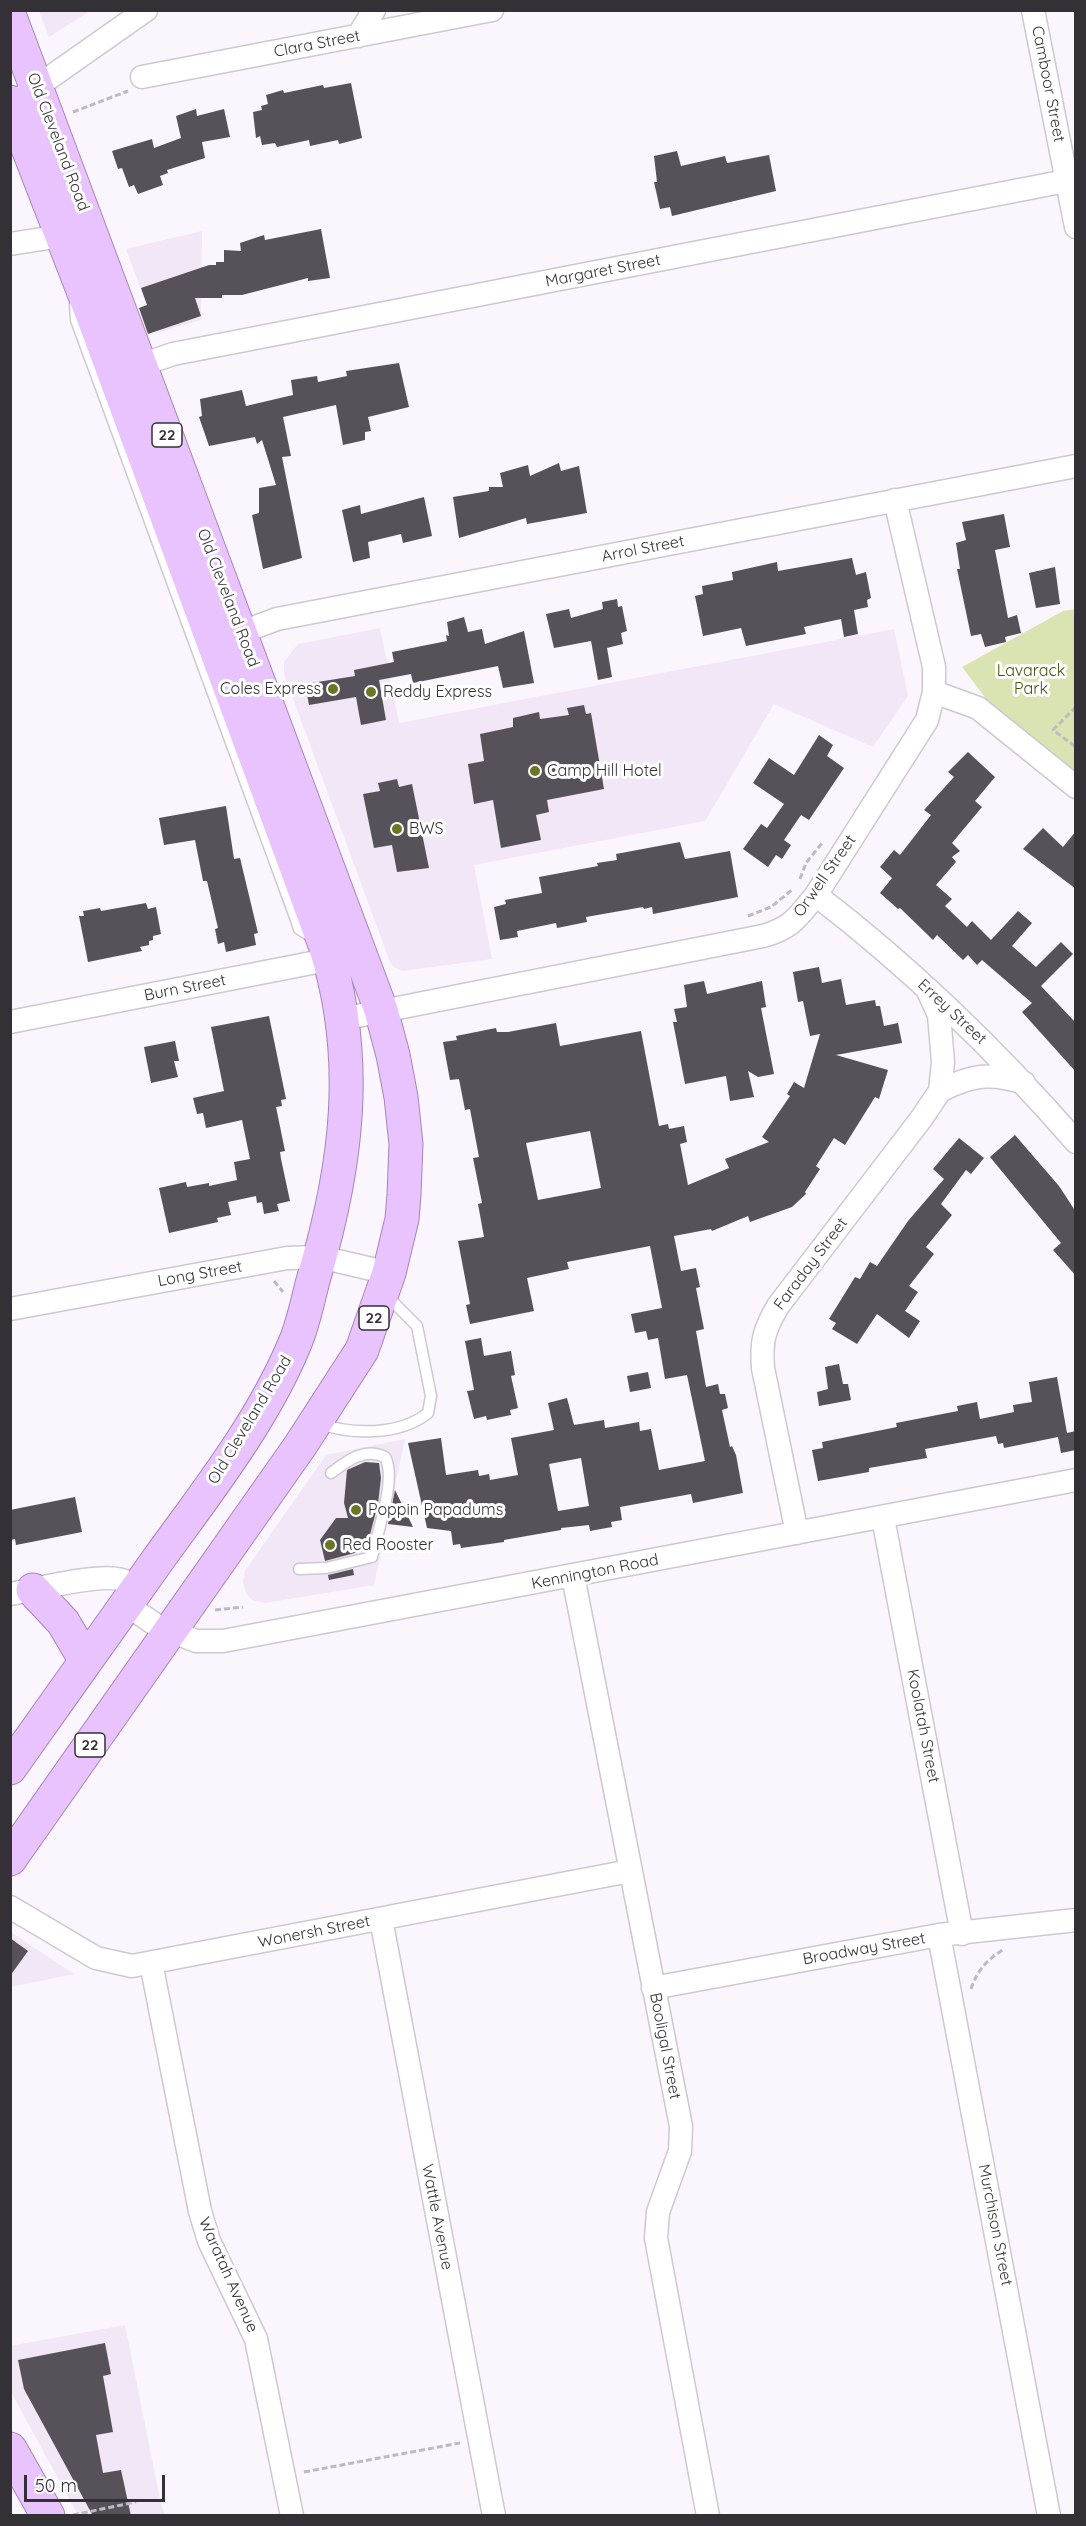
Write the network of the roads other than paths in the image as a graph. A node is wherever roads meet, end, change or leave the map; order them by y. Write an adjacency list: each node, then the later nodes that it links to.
1 (146, 10): 8 (street)
2 (374, 10): 6 (street)
3 (492, 10): 6 (street, Clara Street)
4 (1034, 10): 9 (street, Camboor Street)
5 (10, 17): 8 (highway, Old Cleveland Road / 22)
6 (358, 36): 7 (street, Clara Street)
7 (142, 78)
8 (19, 98): 11 (highway, Old Cleveland Road / 22); 14 (highway, Old Cleveland Road / 22)
9 (1066, 181): 10 (street, Camboor Street); 14 (street, Margaret Street)
10 (1076, 227)
11 (60, 236): 12 (street); 13 (highway, Old Cleveland Road / 22)
12 (10, 244)
13 (76, 275): 17 (highway, Old Cleveland Road / 22); 21 (lane, Old Cleveland Road)
14 (141, 365): 17 (highway, Old Cleveland Road / 22)
15 (1076, 466): 16 (street, Arrol Street)
16 (895, 500): 17 (street, Arrol Street); 18 (street, Orwell Street)
17 (227, 638): 21 (highway, Old Cleveland Road / 22)
18 (934, 692): 19 (street); 20 (street, Orwell Street)
19 (1076, 787)
20 (816, 895): 22 (street, Errey Street); 23 (street, Orwell Street)
21 (338, 953): 23 (highway, Old Cleveland Road / 22); 24 (highway, Old Cleveland Road / 22); 25 (street, Burn Street)
22 (927, 989): 26 (street, Errey Street); 27 (street, Faraday Street)
23 (381, 1010): 24 (street, Orwell Street); 30 (highway, Old Cleveland Road / 22)
24 (342, 1019): 29 (highway, Old Cleveland Road / 22)
25 (10, 1022)
26 (1025, 1083): 27 (street); 28 (street, Errey Street)
27 (940, 1091): 36 (street, Faraday Street)
28 (1076, 1142)
29 (320, 1257): 30 (street, Long Street); 31 (street, Long Street); 40 (highway, Old Cleveland Road / 22)
30 (386, 1283): 32 (highway, Old Cleveland Road / 22); 32 (lane)
31 (10, 1309)
32 (316, 1422): 41 (highway, Old Cleveland Road / 22)
33 (331, 1473): 37 (lane)
34 (1076, 1480): 35 (street, Kennington Road)
35 (883, 1518): 36 (street, Kennington Road); 49 (street, Koolatah Street)
36 (797, 1533): 38 (street, Kennington Road)
37 (299, 1569)
38 (573, 1576): 41 (street, Kennington Road); 45 (street, Booligal Street)
39 (22, 1592): 40 (street, Kennington Road); 42 (highway)
40 (131, 1597): 41 (street, Kennington Road); 42 (highway, Old Cleveland Road / 22)
41 (170, 1630): 44 (highway, Old Cleveland Road / 22)
42 (86, 1661): 43 (highway, Old Cleveland Road / 22)
43 (10, 1768)
44 (10, 1859)
45 (630, 1871): 47 (street, Wonersh Street); 52 (street, Booligal Street)
46 (10, 1907): 51 (street, Wonersh Street)
47 (381, 1920): 51 (street, Wonersh Street); 56 (street, Wattle Avenue)
48 (1076, 1920): 49 (street, Broadway Street)
49 (962, 1934): 50 (street, Broadway Street)
50 (939, 1935): 52 (street, Broadway Street); 58 (street, Murchison Street)
51 (151, 1964): 55 (street, Waratah Avenue)
52 (653, 1988): 57 (street, Booligal Street)
53 (10, 2449): 54 (highway)
54 (48, 2516)
55 (292, 2516)
56 (494, 2516)
57 (708, 2516)
58 (1049, 2516)

